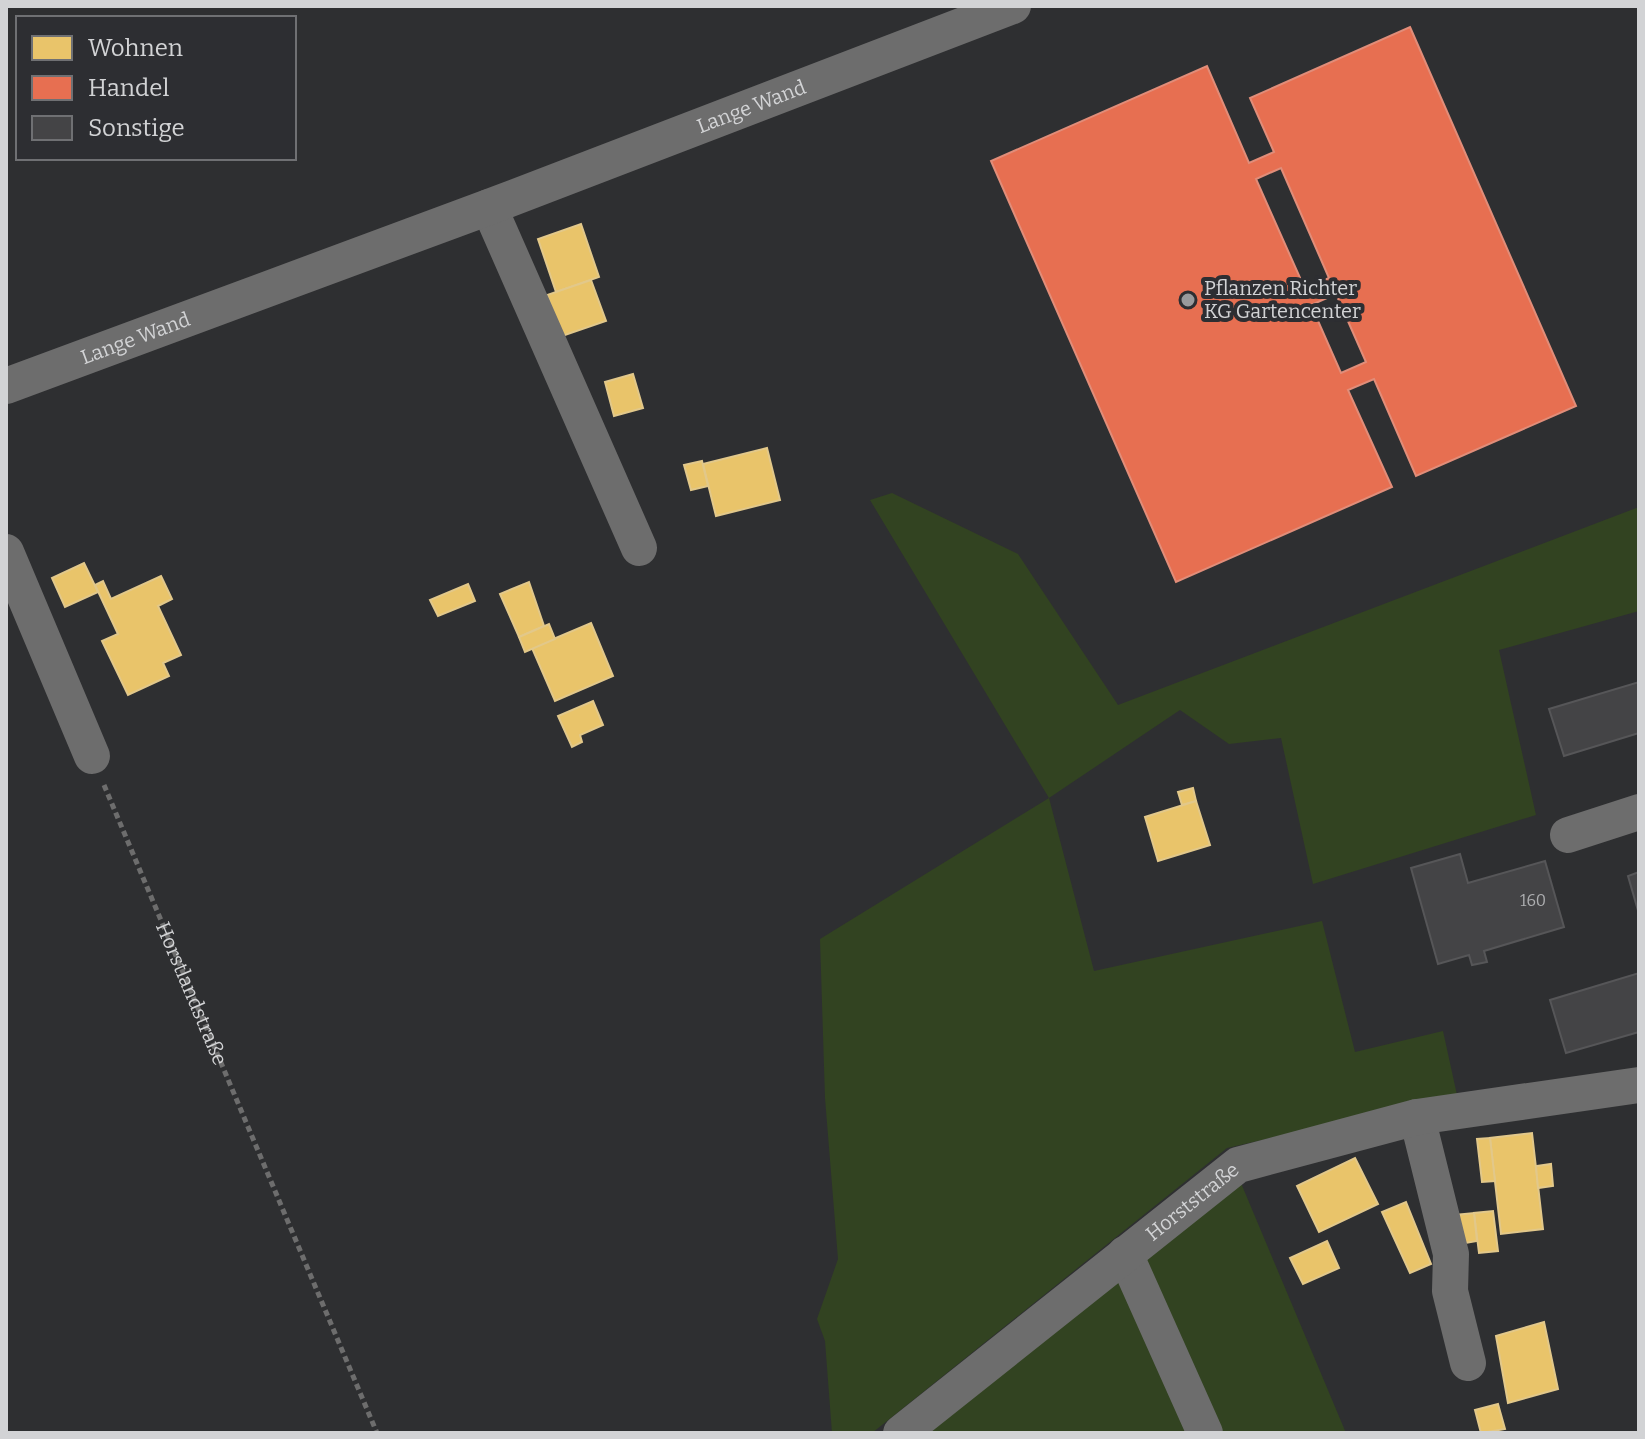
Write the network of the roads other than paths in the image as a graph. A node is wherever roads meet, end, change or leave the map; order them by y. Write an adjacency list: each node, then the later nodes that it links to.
1 (1013, 6): 2 (street, Lange Wand)
2 (489, 207): 3 (street, Lange Wand); 4 (street)
3 (6, 386)
4 (639, 548)
5 (6, 552): 6 (street)
6 (92, 756)
7 (1639, 812): 8 (street)
8 (1568, 835)
9 (1639, 1085): 10 (street, Horststraße)
10 (1417, 1117): 11 (street, Horststraße); 12 (street)
11 (1125, 1254): 13 (street, Horststraße); 14 (street)
12 (1468, 1363)
13 (901, 1433)
14 (1205, 1433)

